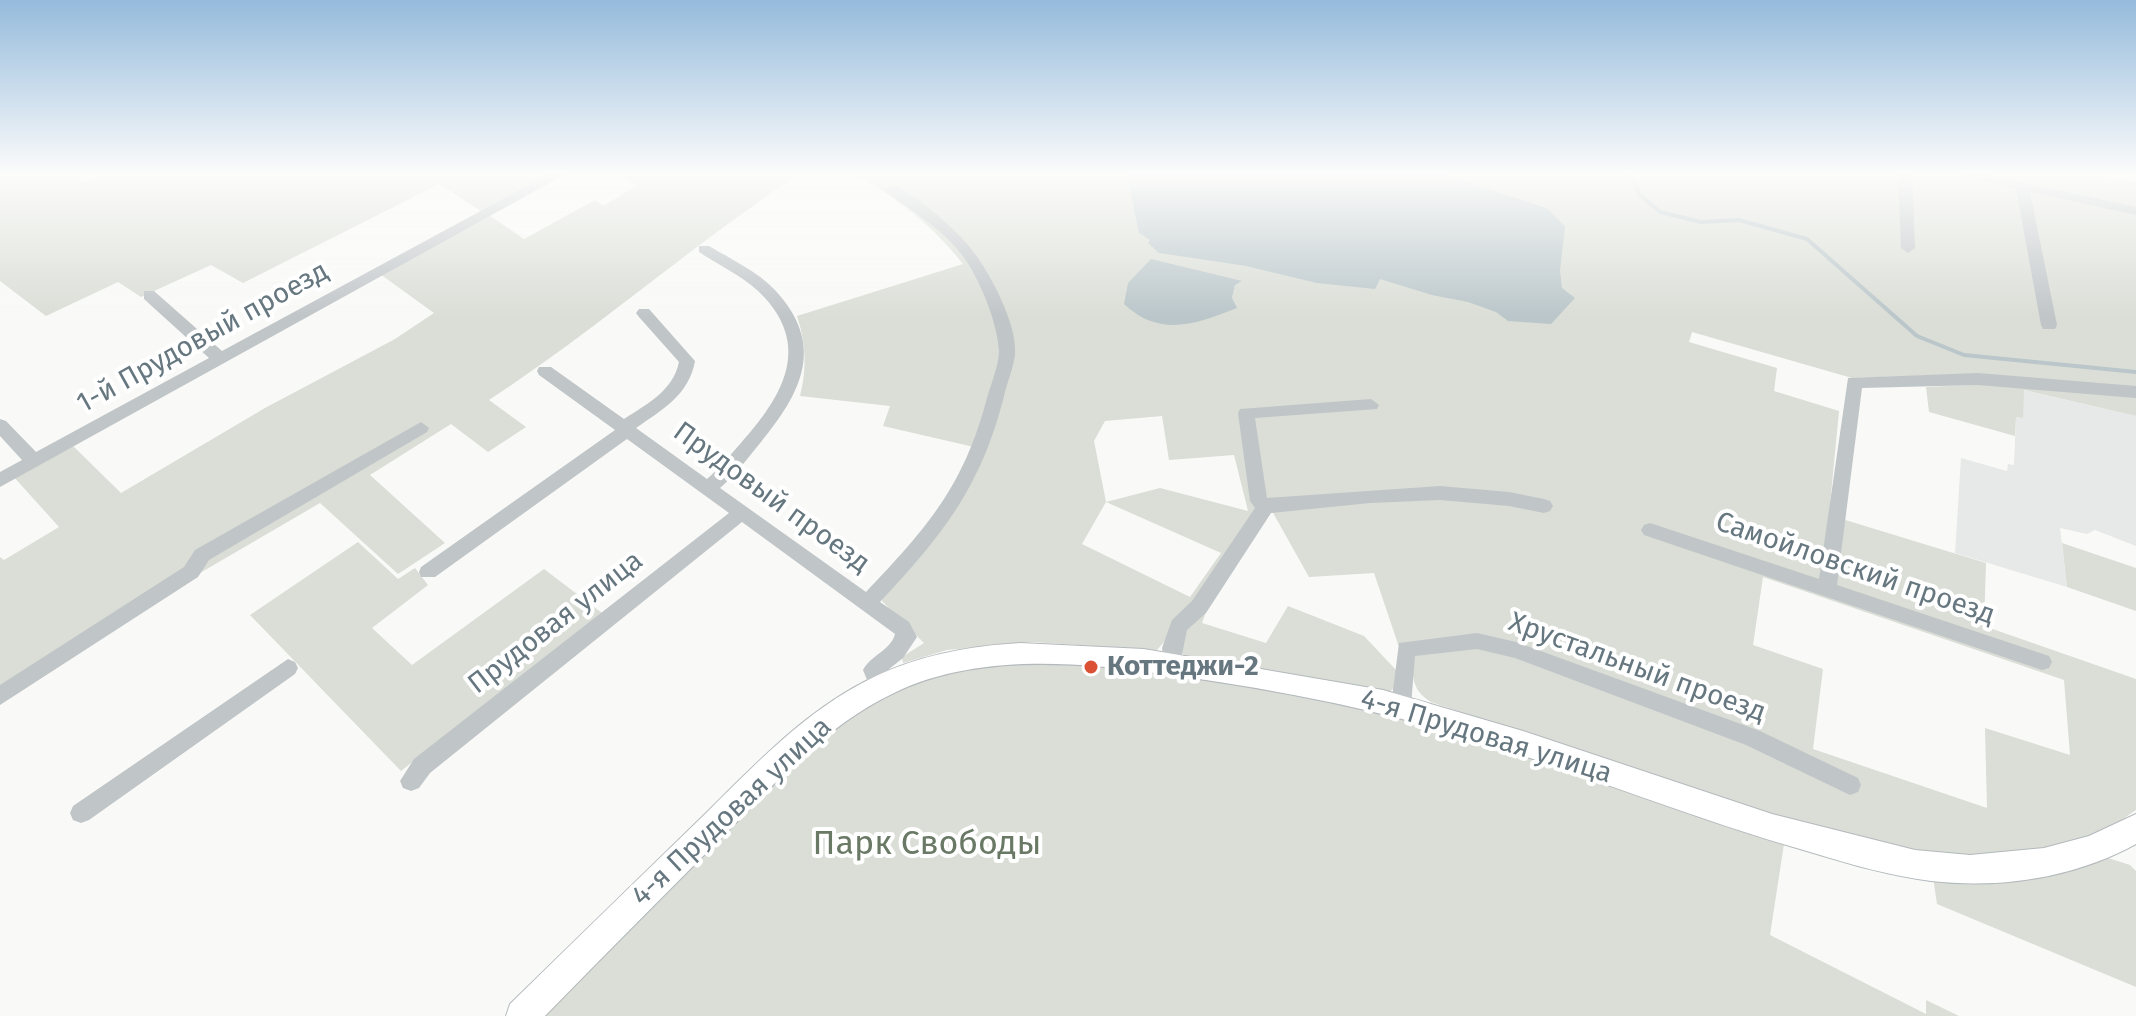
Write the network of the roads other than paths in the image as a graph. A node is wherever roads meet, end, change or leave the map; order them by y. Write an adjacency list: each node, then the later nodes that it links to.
1 (469, 222): 10 (street, 1-й Прудовый проезд)
2 (936, 222): 26 (street)
3 (1907, 222): 5 (street)
4 (2029, 222): 9 (street)
5 (1908, 248)
6 (704, 249): 19 (street)
7 (149, 295): 10 (street)
8 (644, 313): 16 (street)
9 (2049, 325)
10 (219, 358): 17 (street, 1-й Прудовый проезд)
11 (545, 371): 16 (street, Прудовый проезд)
12 (2136, 392): 25 (street)
13 (1371, 405): 21 (street)
14 (0, 425): 17 (street)
15 (421, 428): 31 (street)
16 (626, 429): 19 (street, Прудовый проезд); 24 (street)
17 (34, 461): 18 (street, 1-й Прудовый проезд)
18 (0, 480)
19 (707, 489): 22 (street, Прудовый проезд)
20 (1544, 506): 21 (street)
21 (1266, 507): 28 (street)
22 (741, 513): 26 (street, Прудовый проезд); 33 (street, Прудовая улица)
23 (1650, 530): 25 (street, Самойловский проезд)
24 (428, 572)
25 (1827, 591): 27 (street, Самойловский проезд)
26 (868, 602): 30 (street, Прудовый проезд)
27 (2042, 662)
28 (1172, 663): 30 (main road, 4-я Прудовая улица); 32 (main road, 4-я Прудовая улица)
29 (288, 668): 35 (street)
30 (879, 686): 37 (main road, 4-я Прудовая улица)
31 (0, 696)
32 (1401, 706): 34 (street, Хрустальный проезд); 36 (main road, 4-я Прудовая улица)
33 (411, 781)
34 (1850, 785)
35 (81, 813)
36 (2136, 828)
37 (522, 1016)

